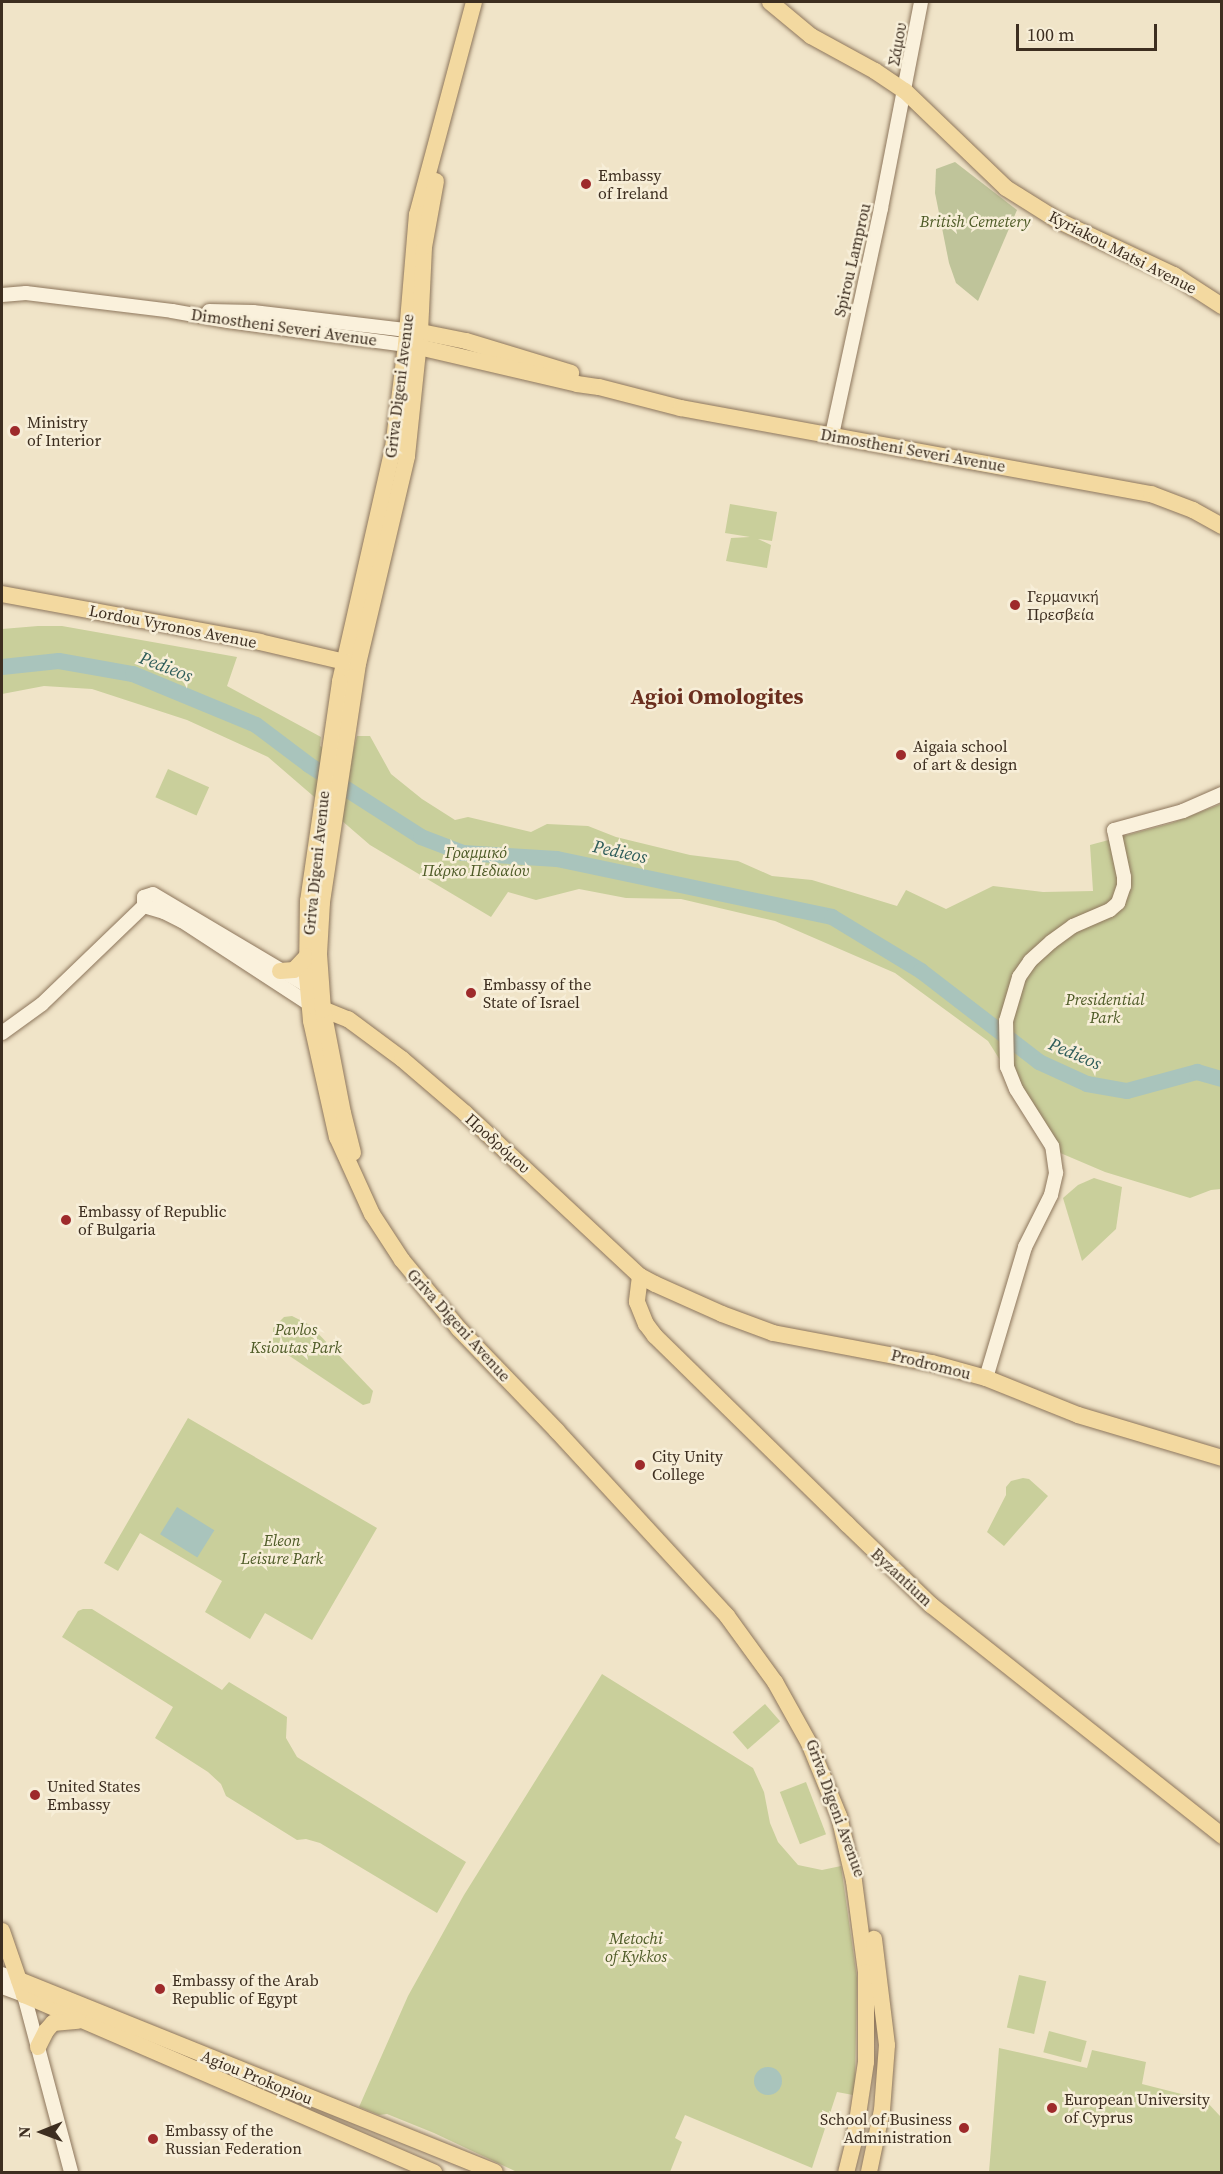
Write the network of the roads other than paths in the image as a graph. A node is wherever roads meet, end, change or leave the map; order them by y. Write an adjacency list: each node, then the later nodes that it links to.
1 (474, 2): 10 (main road, Griva Digeni Avenue)
2 (485, 2): 10 (main road, Griva Digeni Avenue)
3 (770, 2): 5 (main road, Kyriakou Matsi Avenue)
4 (921, 2): 5 (street, Σάμου)
5 (905, 92): 9 (main road, Kyriakou Matsi Avenue); 11 (street, Spirou Lamprou)
6 (2, 285): 7 (street)
7 (26, 293): 8 (street); 10 (street, Dimostheni Severi Avenue)
8 (2, 295)
9 (1221, 306)
10 (413, 338): 11 (main road, Dimostheni Severi Avenue); 15 (main road, Griva Digeni Avenue); 17 (main road, Griva Digeni Avenue)
11 (832, 435): 12 (main road, Dimostheni Severi Avenue)
12 (1221, 526)
13 (2, 594): 16 (main road, Lordou Vyronos Avenue)
14 (2, 603): 17 (main road, Lordou Vyronos Avenue)
15 (352, 627): 16 (main road); 17 (main road, Griva Digeni Avenue)
16 (302, 652): 17 (main road, Lordou Vyronos Avenue)
17 (350, 669): 19 (main road, Griva Digeni Avenue)
18 (1221, 794): 28 (street)
19 (327, 809): 21 (main road, Griva Digeni Avenue); 23 (main road, Griva Digeni Avenue)
20 (151, 904): 22 (street, Προδρόμου); 23 (street, Προδρόμου); 25 (street)
21 (307, 956): 22 (main road); 23 (main road, Griva Digeni Avenue)
22 (280, 971): 23 (street, Προδρόμου)
23 (315, 998): 24 (main road, Προδρόμου); 26 (main road, Griva Digeni Avenue); 41 (main road, Griva Digeni Avenue)
24 (355, 1023): 26 (main road); 27 (main road, Προδρόμου)
25 (2, 1033)
26 (330, 1046): 32 (main road, Griva Digeni Avenue)
27 (640, 1276): 28 (main road, Prodromou); 30 (main road, Byzantium)
28 (986, 1378): 29 (main road, Prodromou)
29 (1221, 1458)
30 (1221, 1836)
31 (3, 1944): 35 (main road)
32 (876, 1959): 42 (main road, Griva Digeni Avenue); 43 (main road, Griva Digeni Avenue)
33 (2, 1974): 35 (street)
34 (2, 1987): 35 (street)
35 (22, 1988): 36 (main road, Agiou Prokopiou); 37 (street); 40 (main road, Agiou Prokopiou)
36 (81, 2021): 37 (main road); 39 (main road, Agiou Prokopiou)
37 (38, 2047): 38 (street)
38 (70, 2172)
39 (434, 2172)
40 (495, 2172)
41 (846, 2172)
42 (858, 2172)
43 (869, 2172)

